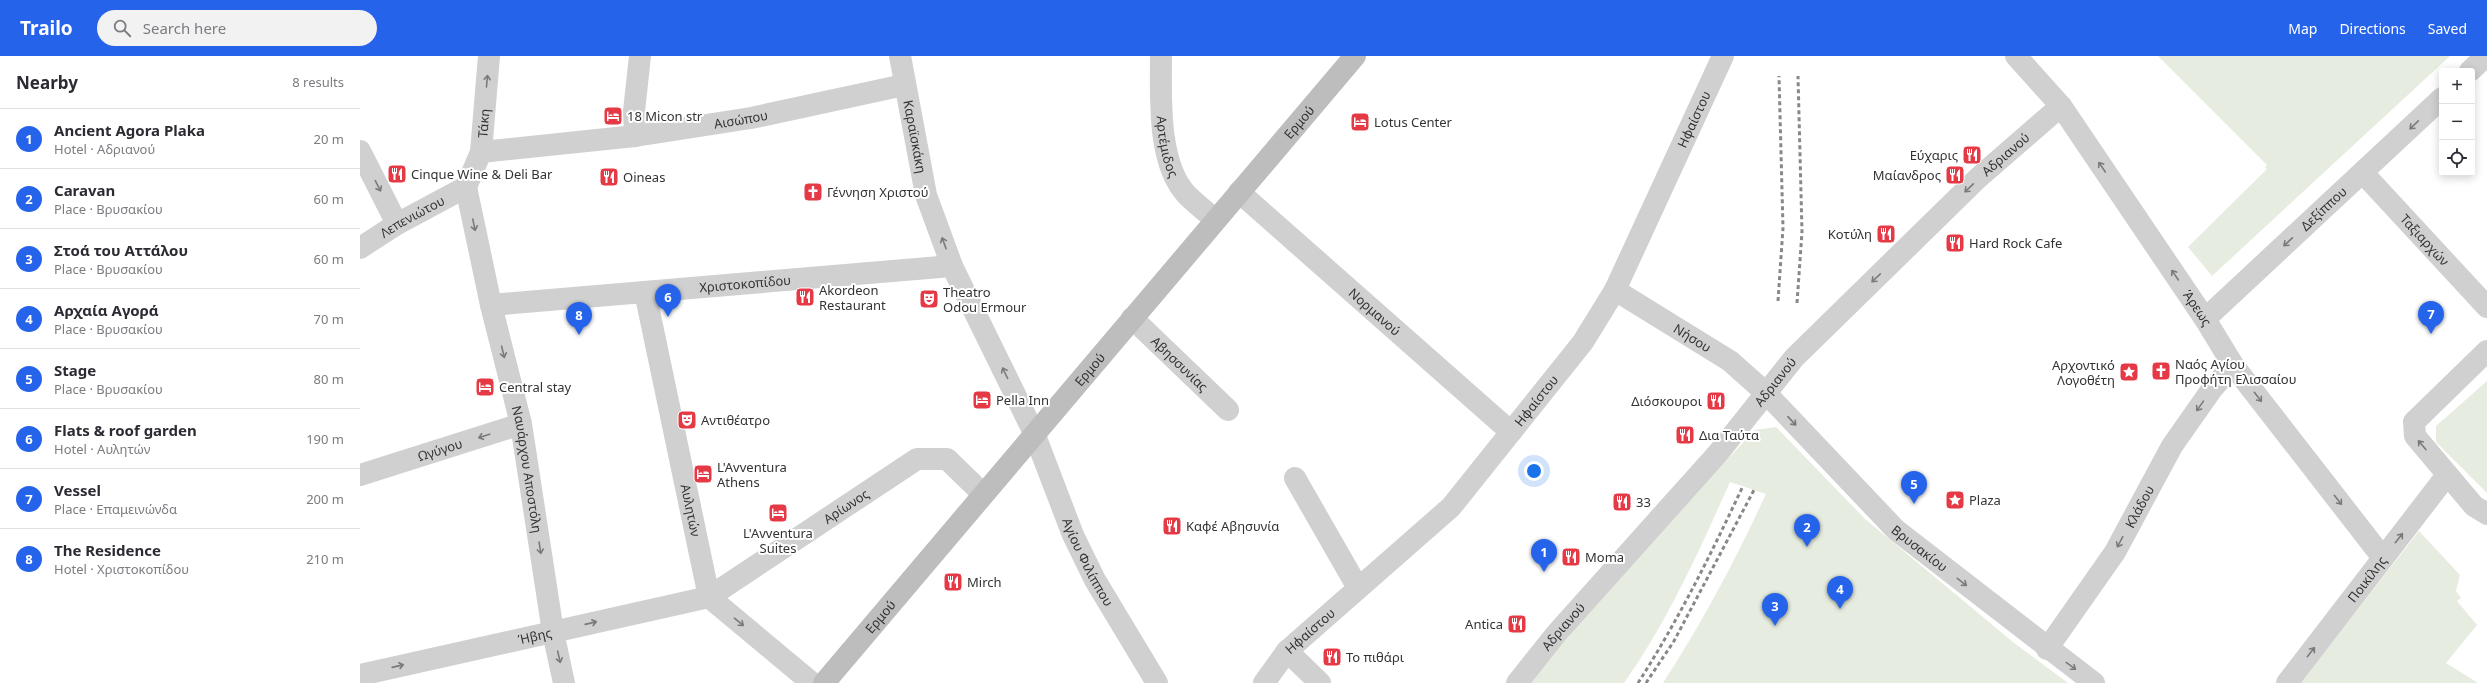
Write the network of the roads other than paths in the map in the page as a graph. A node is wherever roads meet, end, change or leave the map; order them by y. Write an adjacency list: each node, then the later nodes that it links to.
1 (489, 56): 15 (street, Τάκη, one-way to 1)
2 (640, 56): 13 (street)
3 (900, 56): 10 (street, Καραϊσκάκη)
4 (1161, 56): 19 (street, Αρτέμιδος)
5 (1354, 56): 18 (street, Ερμού)
6 (1723, 56): 23 (street, Ηφαίστου)
7 (2016, 56): 12 (street, Άρεως)
8 (2486, 56): 9 (street)
9 (2473, 68)
10 (904, 85): 13 (street, Αισώπου); 22 (street, Καραϊσκάκη, one-way to 10)
11 (2439, 101): 16 (street, Δεξίππου, one-way to 16)
12 (2061, 106): 28 (street, Άρεως, one-way to 12); 31 (street, Αδριανού, one-way to 31)
13 (635, 136): 15 (street, Αισώπου)
14 (360, 151): 20 (street, one-way to 20)
15 (481, 152): 17 (street, Τάκη)
16 (2364, 173): 26 (street, Ταξιαρχών); 28 (street, Δεξίππου, one-way to 28)
17 (466, 187): 20 (street, Λεπενιώτου); 25 (street, Ναυάρχου Αποστόλη, one-way to 25)
18 (1239, 192): 19 (street, Ερμού); 34 (street, Νορμανού)
19 (1216, 220): 27 (street, Ερμού)
20 (397, 224): 21 (street, Λεπενιώτου)
21 (360, 248)
22 (952, 266): 24 (street, Χριστοκοπίδου); 35 (street, Καραϊσκάκη, one-way to 22)
23 (1615, 290): 31 (street, Νήσου); 34 (street, Ηφαίστου)
24 (645, 292): 25 (street, Χριστοκοπίδου); 43 (street, Αυλητών)
25 (491, 305): 33 (street, Ναυάρχου Αποστόλη, one-way to 33)
26 (2487, 307)
27 (1132, 318): 32 (street, Αβησσυνίας); 35 (street, Ερμού)
28 (2205, 319): 30 (street, Άρεως)
29 (2487, 351): 36 (street, one-way to 29)
30 (2234, 365): 41 (street, Άρεως, one-way to 41); 45 (street, Κλάδου, one-way to 45)
31 (1766, 393): 45 (street, Βρυσακίου, one-way to 45); 54 (street, Αδριανού)
32 (1228, 410)
33 (521, 424): 37 (street, Ωγύγου, one-way to 37); 44 (street, Ναυάρχου Αποστόλη, one-way to 44)
34 (1510, 432): 42 (street, Ηφαίστου)
35 (1034, 433): 39 (street, Ερμού); 51 (street, Αγίου Φιλίππου)
36 (2447, 475): 40 (street); 41 (street, Ποικίλης, one-way to 36)
37 (360, 476)
38 (1295, 478): 42 (street)
39 (982, 494): 43 (street, Αρίωνος); 50 (street, Ερμού)
40 (2487, 514)
41 (2383, 558): 56 (street, Ποικίλης, one-way to 41)
42 (1358, 588): 46 (street, Ηφαίστου)
43 (709, 597): 44 (street, Ήβης, one-way to 43); 49 (street, one-way to 49)
44 (553, 632): 47 (street, Ήβης, one-way to 44); 48 (street, Ναυάρχου Αποστόλη, one-way to 48)
45 (2048, 649): 55 (street, Βρυσακίου, one-way to 55)
46 (1288, 651): 52 (street, Ηφαίστου); 53 (street)
47 (360, 675)
48 (564, 683)
49 (812, 683)
50 (824, 683)
51 (1156, 683)
52 (1264, 683)
53 (1320, 683)
54 (1517, 683)
55 (2094, 683)
56 (2287, 683)

